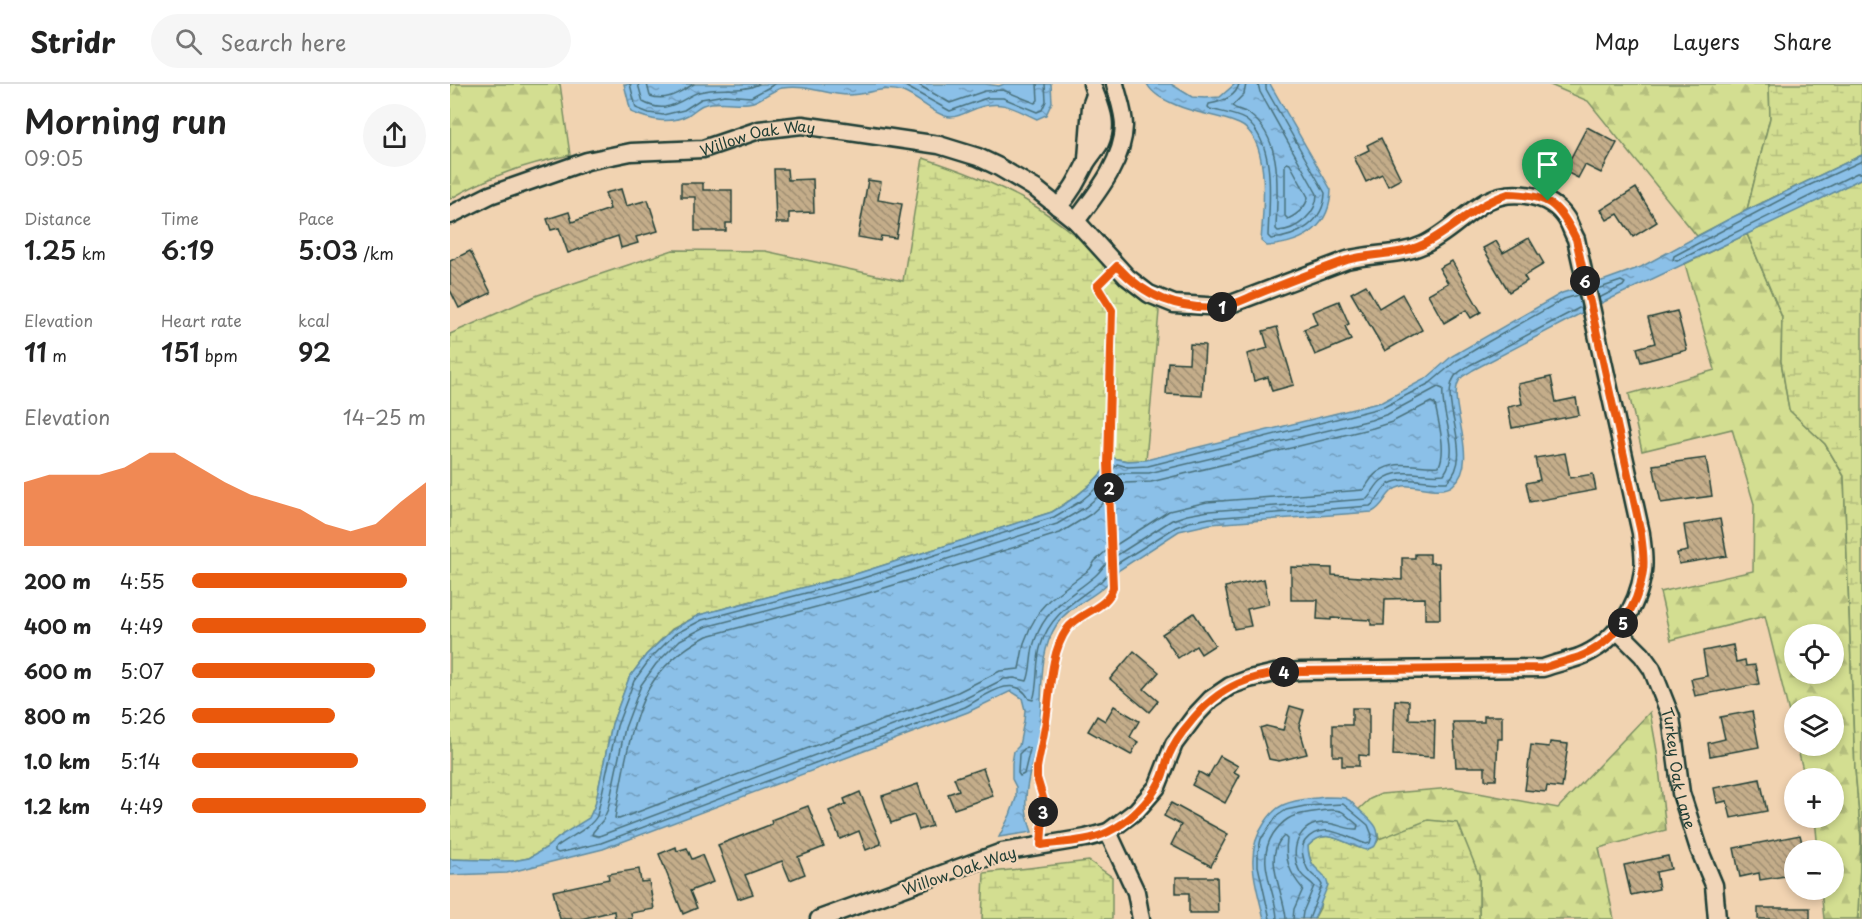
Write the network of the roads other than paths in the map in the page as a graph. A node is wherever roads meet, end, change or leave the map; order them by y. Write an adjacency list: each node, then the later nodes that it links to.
1 (1094, 89): 3 (street)
2 (1117, 91): 5 (street)
3 (1058, 207): 4 (street, Willow Oak Way); 5 (street, Willow Oak Way)
4 (450, 214)
5 (1076, 221): 6 (street, Willow Oak Way)
6 (1617, 630): 7 (street, Willow Oak Way); 10 (street, Turkey Oak Lane)
7 (1108, 832): 8 (street, Willow Oak Way); 9 (street)
8 (819, 919)
9 (1141, 919)
10 (1717, 919)

